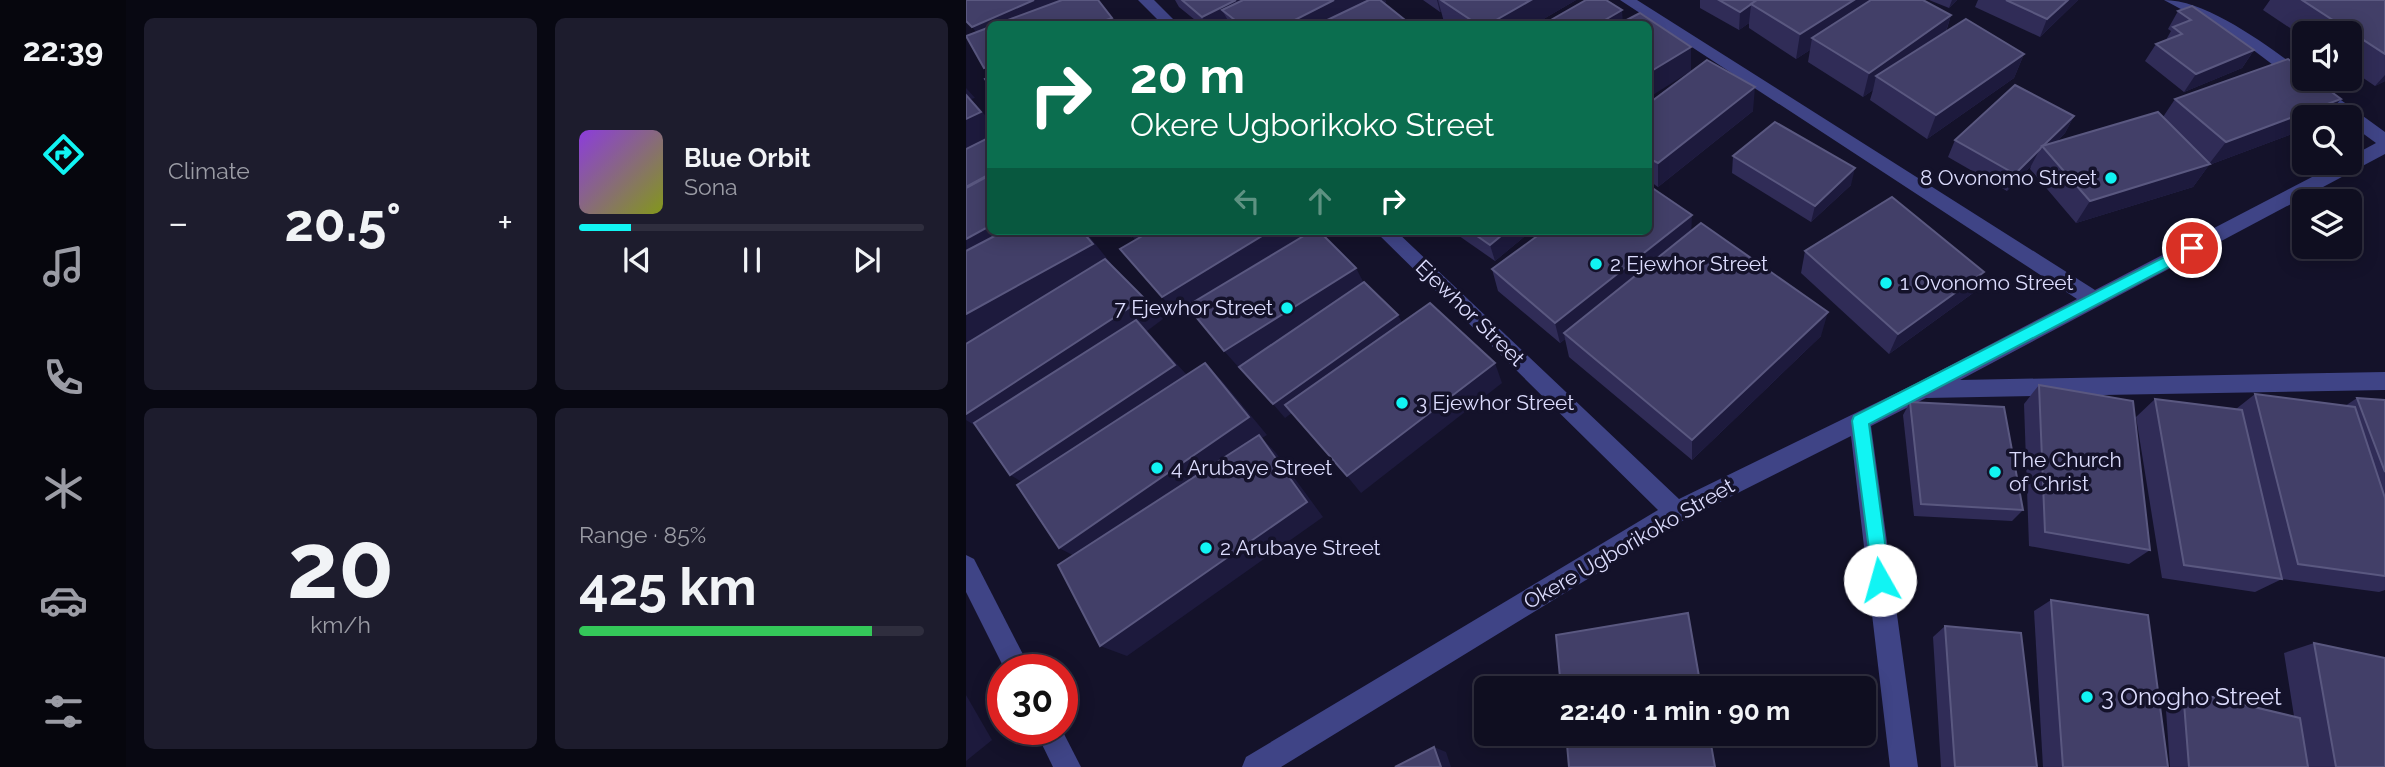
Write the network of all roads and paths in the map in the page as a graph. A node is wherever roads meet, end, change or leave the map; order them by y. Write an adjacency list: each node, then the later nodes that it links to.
1 (1145, 0): 4 (street)
2 (1628, 0): 7 (street)
3 (2172, 0): 5 (street)
4 (1167, 21)
5 (2385, 144): 7 (street, Okere Ugborikoko Street)
6 (1388, 235): 11 (street, Ejewhor Street)
7 (2095, 300): 9 (street, Okere Ugborikoko Street)
8 (2385, 381): 9 (street)
9 (1922, 390): 10 (street, Okere Ugborikoko Street)
10 (1860, 421): 11 (street, Okere Ugborikoko Street); 17 (street)
11 (1676, 512): 16 (street, Okere Ugborikoko Street)
12 (966, 567): 13 (street)
13 (1010, 654)
14 (1056, 745): 15 (street)
15 (1067, 767)
16 (1256, 767)
17 (1904, 767)

